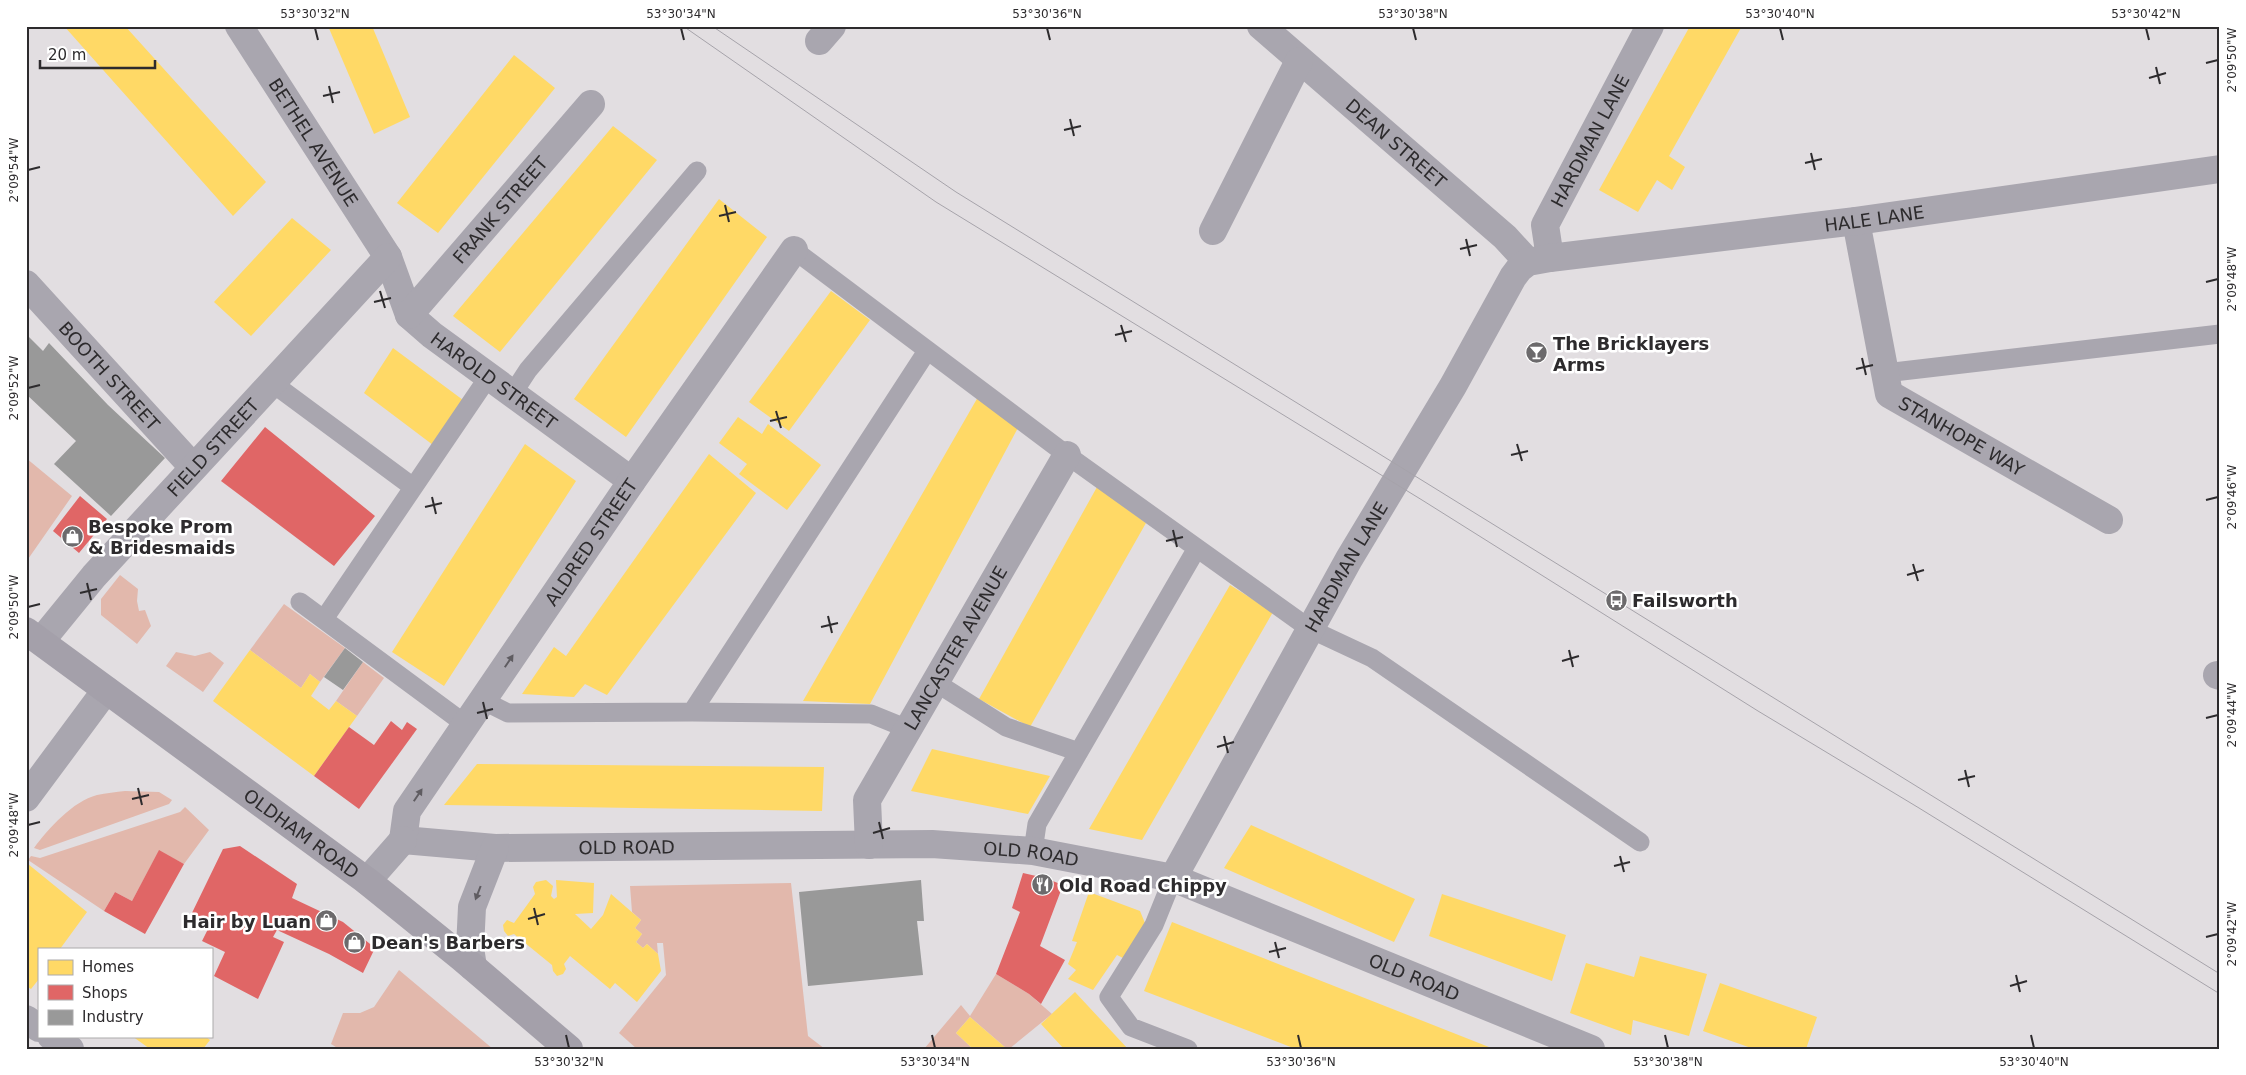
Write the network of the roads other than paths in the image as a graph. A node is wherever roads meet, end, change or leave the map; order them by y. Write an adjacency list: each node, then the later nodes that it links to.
1 (239, 26): 11 (street, BETHEL AVENUE)
2 (1262, 26): 4 (street, DEAN STREET)
3 (1650, 26): 12 (street, HARDMAN LANE)
4 (1299, 61): 9 (street); 12 (street, DEAN STREET)
5 (591, 104): 14 (street, FRANK STREET)
6 (2220, 169): 8 (street, HALE LANE)
7 (697, 171): 20 (lane)
8 (1856, 222): 12 (street, HALE LANE); 17 (street, STANHOPE WAY)
9 (1213, 232)
10 (794, 250): 16 (lane); 23 (street, ALDRED STREET)
11 (388, 257): 14 (street, HAROLD STREET); 19 (street, FIELD STREET)
12 (1539, 260): 29 (street, HARDMAN LANE)
13 (26, 284): 22 (street, BOOTH STREET)
14 (409, 315): 18 (street, HAROLD STREET)
15 (2220, 334): 17 (lane)
16 (927, 351): 21 (lane); 34 (lane)
17 (1885, 373): 25 (street, STANHOPE WAY)
18 (488, 376): 20 (street, HAROLD STREET); 24 (lane)
19 (271, 382): 22 (street, FIELD STREET); 24 (lane)
20 (513, 393): 23 (street, HAROLD STREET)
21 (1067, 456): 26 (lane); 31 (street, LANCASTER AVENUE)
22 (193, 467): 30 (street, FIELD STREET)
23 (632, 480): 33 (street, ALDRED STREET, one-way to 23)
24 (413, 487): 28 (lane)
25 (2109, 520)
26 (1197, 548): 29 (lane); 37 (lane)
27 (300, 602): 28 (lane)
28 (324, 619): 35 (lane)
29 (1310, 629): 40 (lane); 44 (street, HARDMAN LANE)
30 (34, 636): 32 (highway, OLDHAM ROAD)
31 (935, 682): 36 (street, LANCASTER AVENUE); 37 (lane)
32 (106, 690): 38 (street); 45 (highway, OLDHAM ROAD)
33 (482, 700): 34 (lane); 35 (street, ALDRED STREET)
34 (692, 712): 36 (lane)
35 (465, 724): 39 (street, ALDRED STREET, one-way to 35)
36 (908, 729): 41 (street, LANCASTER AVENUE)
37 (1079, 752): 43 (lane)
38 (26, 798)
39 (402, 840): 42 (street, OLD ROAD); 45 (street)
40 (1640, 842)
41 (869, 845): 42 (street, OLD ROAD); 43 (street, OLD ROAD)
42 (496, 848): 46 (street, one-way to 46)
43 (1033, 851): 44 (street, OLD ROAD)
44 (1173, 878): 54 (lane); 55 (street, OLD ROAD)
45 (367, 881): 46 (highway, OLDHAM ROAD)
46 (473, 967): 53 (highway, OLDHAM ROAD)
47 (26, 1019): 48 (street)
48 (38, 1027)
49 (50, 1038): 51 (lane)
50 (54, 1038): 52 (street)
51 (43, 1049)
52 (70, 1049)
53 (569, 1049)
54 (1188, 1049)
55 (1591, 1049)

